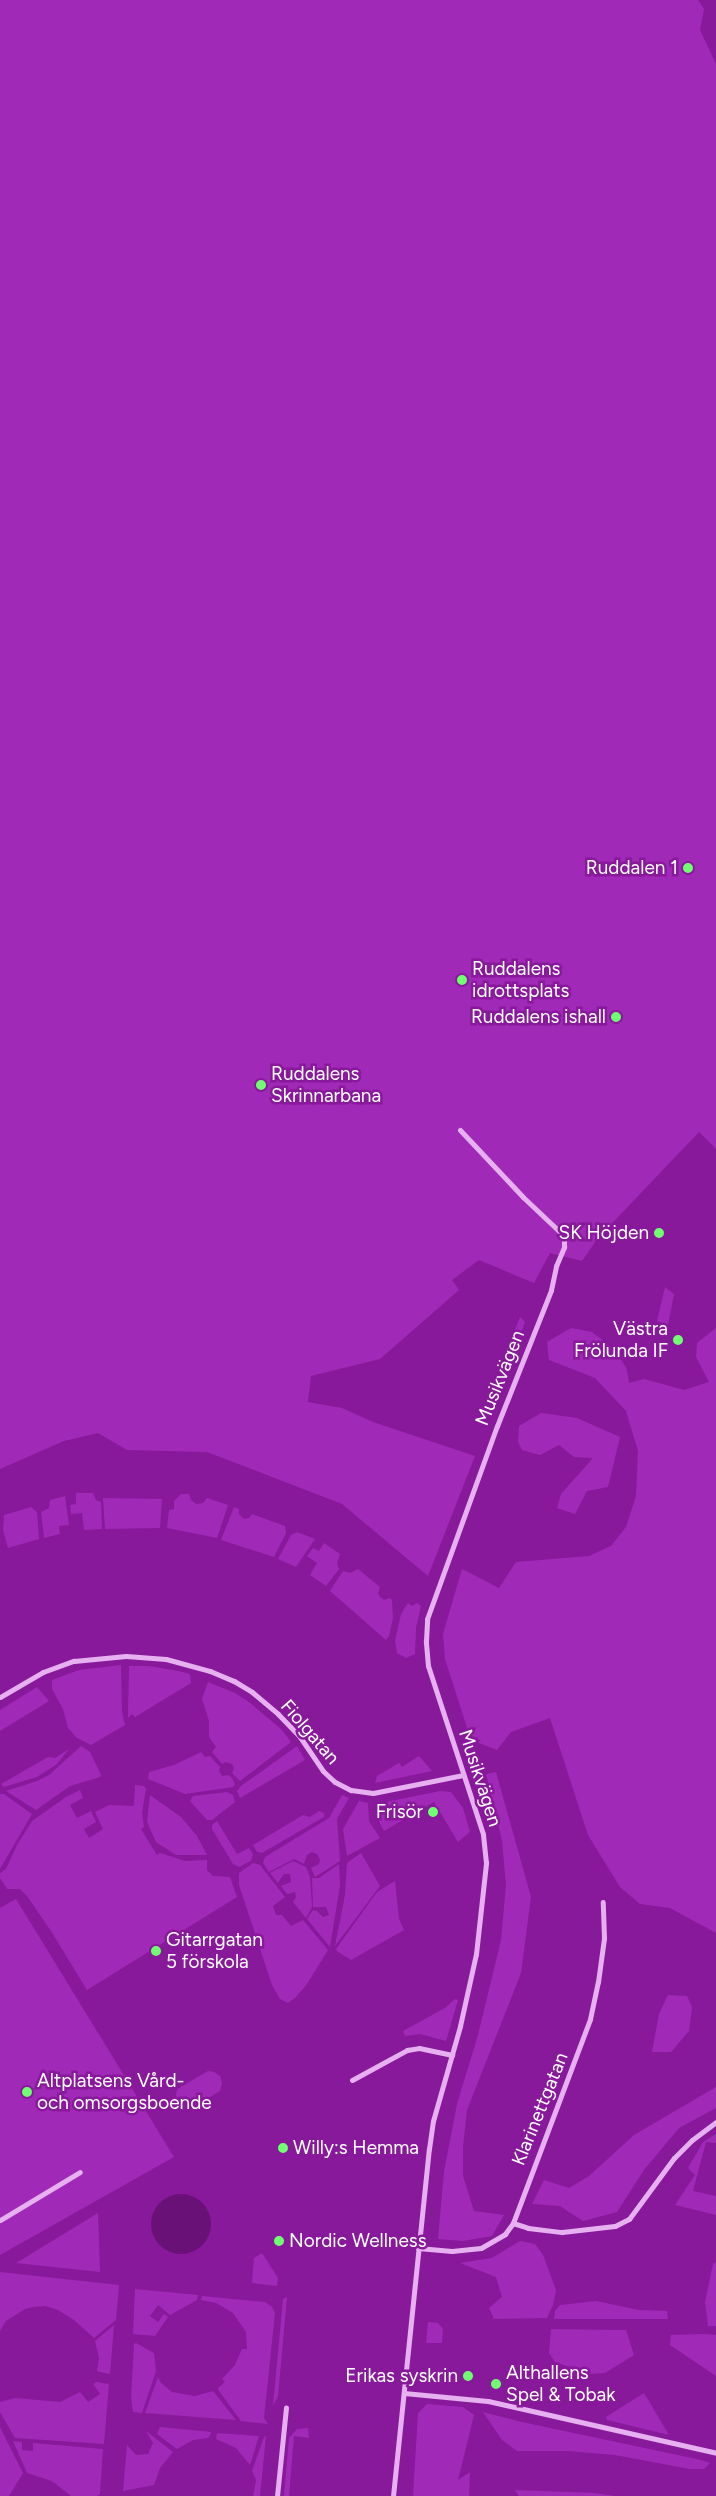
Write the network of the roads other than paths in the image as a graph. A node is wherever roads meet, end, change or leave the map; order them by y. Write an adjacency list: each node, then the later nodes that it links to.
1 (460, 1130): 3 (street, Musikvägen)
2 (0, 1697): 3 (street, Fiolgatan)
3 (463, 1775): 5 (street, Musikvägen)
4 (603, 1902): 10 (street, Klarinettgatan)
5 (452, 2055): 6 (street); 11 (street, Musikvägen)
6 (352, 2080)
7 (716, 2122): 10 (street)
8 (80, 2172): 9 (street)
9 (0, 2220)
10 (513, 2223): 11 (street, Klarinettgatan)
11 (418, 2248): 12 (street, Musikvägen)
12 (404, 2393): 14 (street); 16 (street, Musikvägen)
13 (286, 2407): 15 (street)
14 (716, 2453)
15 (277, 2496)
16 (393, 2496)

